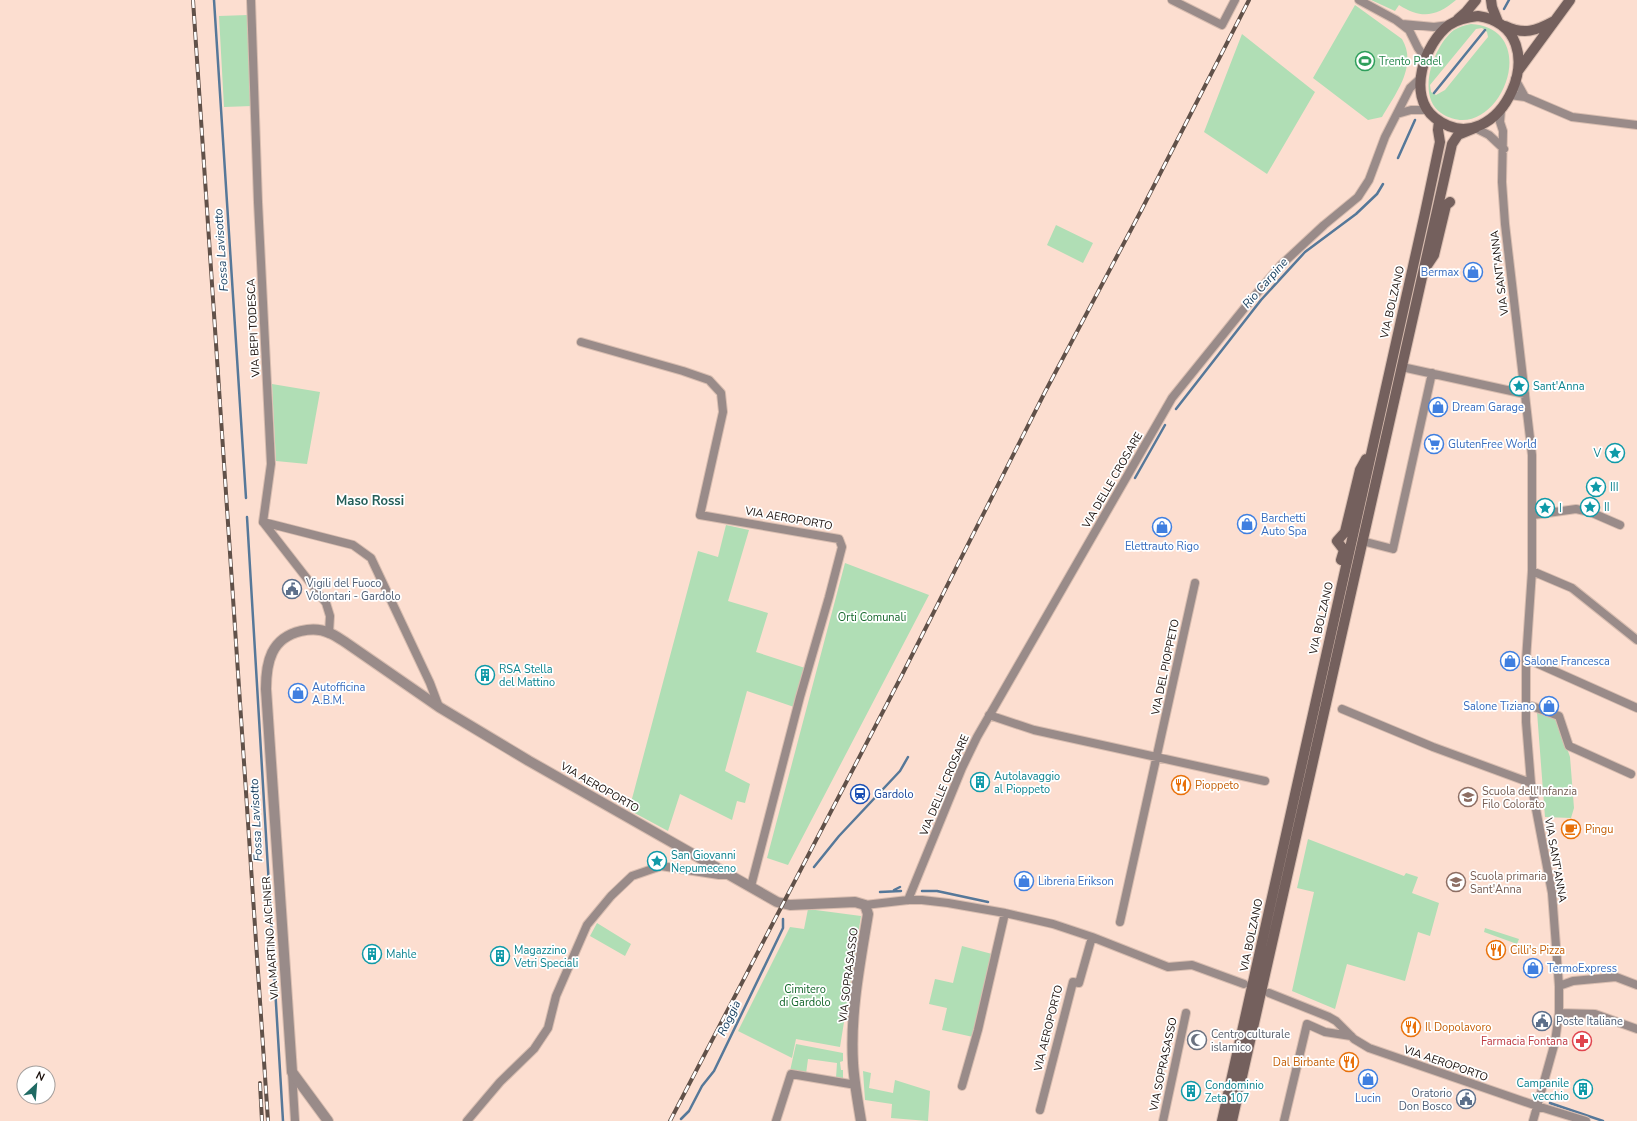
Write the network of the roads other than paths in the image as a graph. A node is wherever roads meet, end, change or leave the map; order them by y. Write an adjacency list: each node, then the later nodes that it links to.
1 (251, 0): 31 (street, VIA BEPI TODESCA)
2 (1172, 0): 3 (street)
3 (1234, 0)
4 (1359, 0): 11 (street)
5 (1476, 0): 9 (main road)
6 (1491, 0): 10 (main road)
7 (1570, 0): 8 (main road)
8 (1557, 19): 10 (main road); 13 (main road)
9 (1452, 23): 10 (main road); 11 (street); 12 (main road)
10 (1500, 23): 13 (main road)
11 (1402, 24): 12 (street)
12 (1426, 59): 14 (main road)
13 (1516, 75): 15 (main road); 16 (street)
14 (1421, 78): 17 (main road); 19 (street, VIA DELLE CROSARE)
15 (1510, 95): 16 (street); 18 (main road)
16 (1525, 97): 21 (street)
17 (1427, 110): 19 (street); 20 (main road)
18 (1501, 110): 22 (main road); 23 (street, VIA SANT'ANNA)
19 (1397, 114): 43 (street, VIA DELLE CROSARE)
20 (1439, 121): 22 (main road); 74 (main road, VIA BOLZANO)
21 (1637, 125)
22 (1474, 128): 23 (street); 25 (main road, VIA BOLZANO)
23 (1504, 149): 29 (street, VIA SANT'ANNA)
24 (1450, 202): 25 (main road)
25 (1423, 270): 27 (main road, VIA BOLZANO)
26 (581, 342): 49 (street, VIA AEROPORTO)
27 (1402, 367): 28 (street); 33 (main road, VIA BOLZANO)
28 (1432, 373): 29 (street); 33 (street)
29 (1525, 394): 30 (street, VIA SANT'ANNA)
30 (1533, 515): 32 (street); 34 (street, VIA SANT'ANNA)
31 (263, 522): 36 (street); 40 (street)
32 (1620, 525)
33 (1362, 541): 75 (main road, VIA BOLZANO)
34 (1532, 571): 37 (street); 38 (street, VIA SANT'ANNA)
35 (1195, 582): 44 (street, VIA DEL PIOPPETO)
36 (329, 633): 40 (street, VIA AEROPORTO); 63 (street, VIA MARTINO AICHNER)
37 (1637, 640)
38 (1526, 660): 39 (street, VIA SANT'ANNA); 41 (street)
39 (1526, 704): 45 (street); 47 (street, VIA SANT'ANNA)
40 (440, 707): 48 (street, VIA AEROPORTO)
41 (1637, 708)
42 (1342, 709): 47 (street)
43 (989, 715): 44 (street); 50 (street, VIA DELLE CROSARE)
44 (1157, 757): 46 (street); 53 (street, VIA DEL PIOPPETO)
45 (1631, 774)
46 (1265, 781)
47 (1531, 783): 57 (street, VIA SANT'ANNA)
48 (731, 875): 49 (street, VIA AEROPORTO); 70 (street)
49 (751, 886): 51 (street, VIA AEROPORTO)
50 (908, 900): 51 (street, VIA AEROPORTO); 52 (street, VIA AEROPORTO)
51 (865, 905): 64 (street, VIA SOPRASASSO)
52 (1005, 913): 54 (street, VIA AEROPORTO); 65 (street)
53 (1120, 922)
54 (1092, 937): 55 (street, VIA AEROPORTO); 67 (street, VIA AEROPORTO)
55 (1244, 984)
56 (1637, 985): 57 (street)
57 (1559, 986): 60 (street, VIA SANT'ANNA)
58 (1269, 993): 62 (street, VIA AEROPORTO)
59 (1186, 1013): 73 (street, VIA SOPRASASSO)
60 (1559, 1013): 61 (street); 66 (street, VIA SANT'ANNA)
61 (1637, 1029)
62 (1351, 1036): 66 (street, VIA AEROPORTO); 76 (street, VIA AEROPORTO)
63 (292, 1072): 68 (street, VIA MARTINO AICHNER); 69 (street)
64 (856, 1085): 71 (street); 72 (street, VIA SOPRASASSO)
65 (962, 1086)
66 (1537, 1106): 77 (street, VIA SANT'ANNA); 78 (street, VIA AEROPORTO)
67 (1040, 1110)
68 (295, 1121)
69 (328, 1121)
70 (467, 1121)
71 (776, 1121)
72 (861, 1121)
73 (1164, 1121)
74 (1222, 1121)
75 (1232, 1121)
76 (1284, 1121)
77 (1533, 1121)
78 (1586, 1121)

